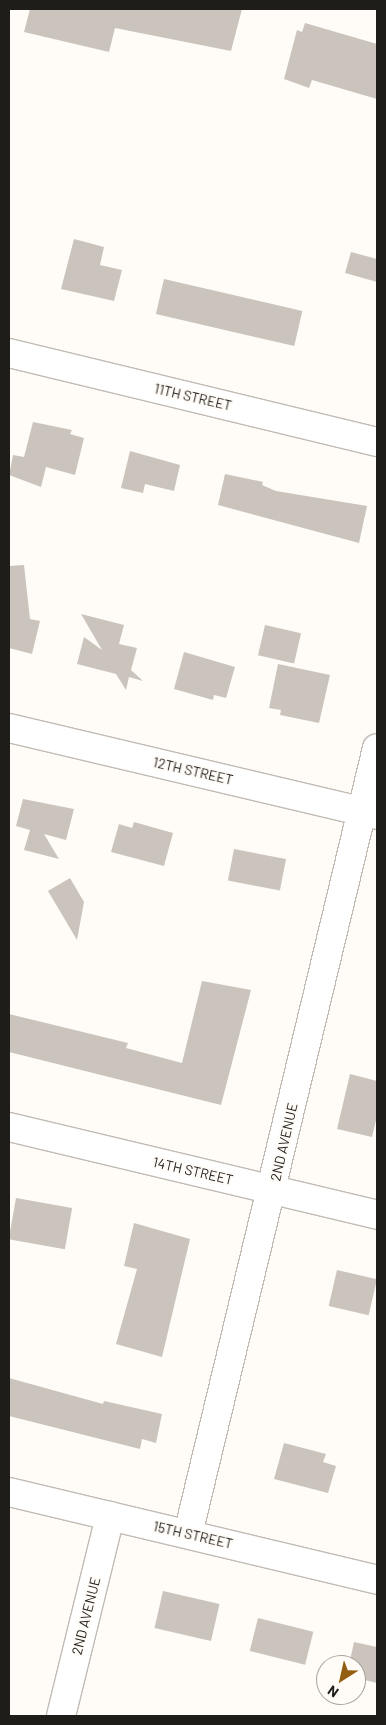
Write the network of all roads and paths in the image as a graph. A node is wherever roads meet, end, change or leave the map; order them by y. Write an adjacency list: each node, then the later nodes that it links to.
1 (9, 353): 2 (street, 11TH STREET)
2 (377, 442)
3 (9, 728): 5 (street, 12TH STREET)
4 (377, 748): 5 (street, 2ND AVENUE)
5 (370, 813): 7 (street, 2ND AVENUE)
6 (9, 1127): 7 (street, 14TH STREET)
7 (272, 1190): 8 (street, 14TH STREET); 11 (street, 2ND AVENUE)
8 (377, 1215)
9 (9, 1492): 10 (street, 15TH STREET)
10 (110, 1516): 11 (street, 15TH STREET); 13 (street, 2ND AVENUE)
11 (188, 1534): 12 (street, 15TH STREET)
12 (377, 1580)
13 (62, 1716)

